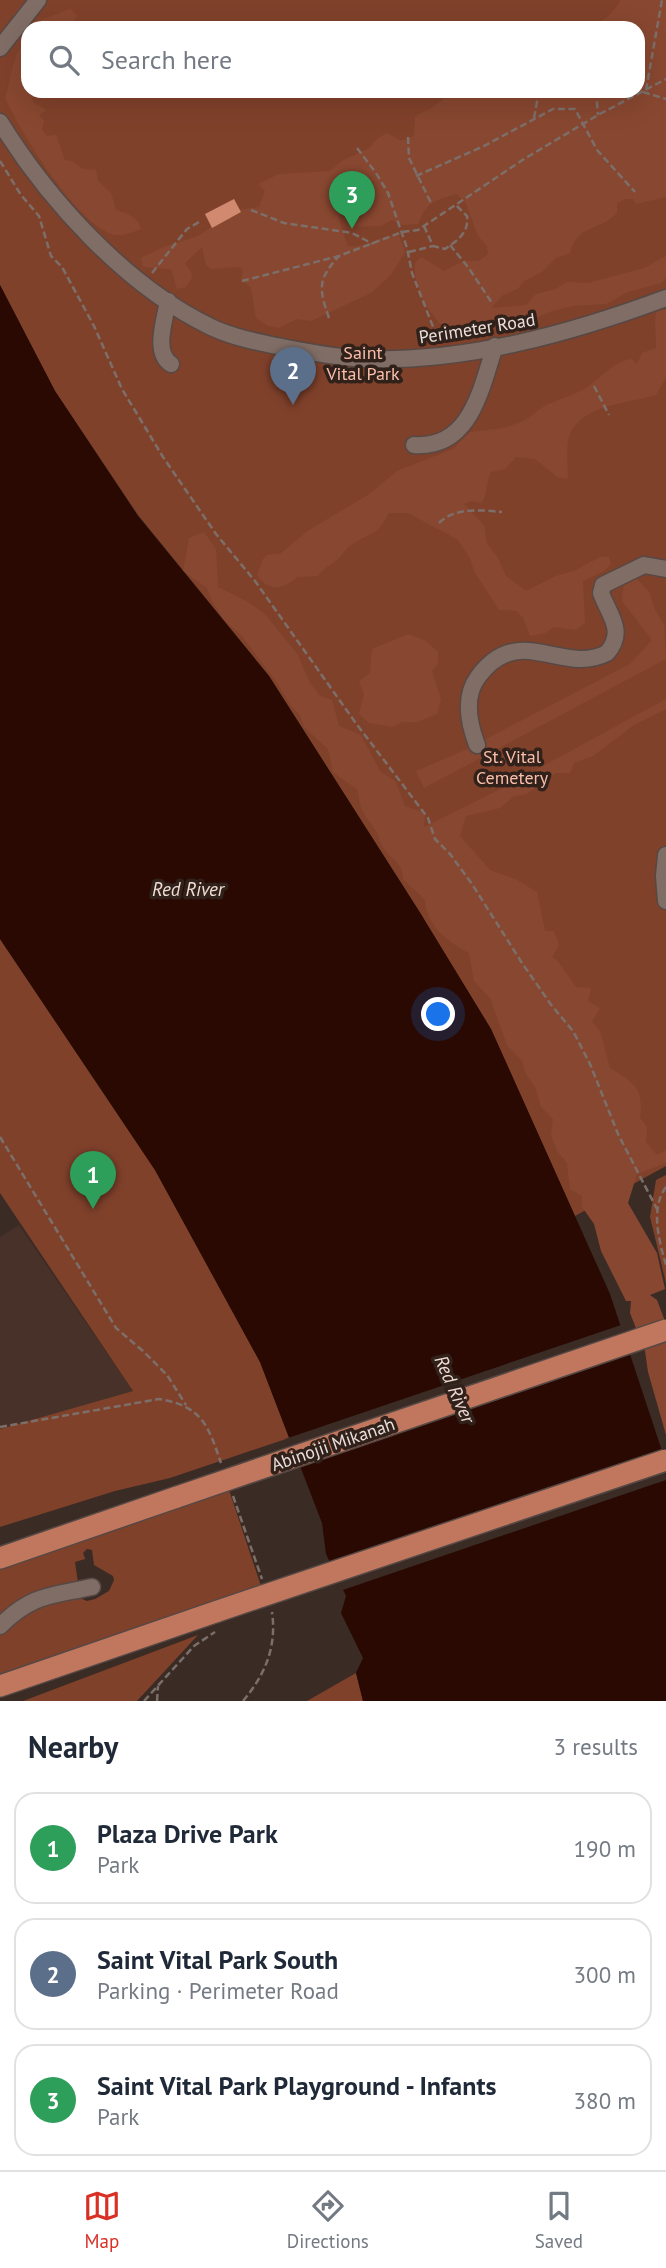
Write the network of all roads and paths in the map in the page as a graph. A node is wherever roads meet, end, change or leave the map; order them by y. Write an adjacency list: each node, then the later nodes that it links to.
1 (38, 0): 3 (street)
2 (662, 0): 7 (path)
3 (21, 21)
4 (21, 21): 5 (street)
5 (0, 48)
6 (666, 79): 8 (path)
7 (645, 86)
8 (645, 90)
9 (645, 91): 13 (path)
10 (538, 98): 15 (path)
11 (597, 98): 14 (path)
12 (631, 98): 14 (path)
13 (666, 99)
14 (598, 115): 17 (path)
15 (534, 118): 17 (path); 21 (path)
16 (0, 122): 35 (street, Perimeter Road)
17 (584, 123): 22 (path); 23 (path)
18 (408, 136): 21 (path)
19 (357, 148): 28 (path)
20 (0, 161): 54 (path)
21 (416, 176): 24 (path)
22 (635, 192)
23 (455, 204): 27 (path); 30 (path)
24 (432, 205)
25 (251, 210): 29 (path)
26 (199, 222): 35 (path)
27 (424, 226): 28 (path); 31 (path)
28 (402, 232): 29 (path); 32 (path)
29 (373, 244): 33 (path)
30 (450, 245): 31 (path); 38 (path)
31 (433, 246): 32 (path)
32 (407, 253): 41 (path)
33 (339, 256): 34 (path); 39 (path)
34 (242, 281)
35 (144, 284): 37 (street, Perimeter Road)
36 (666, 298): 40 (street, Perimeter Road)
37 (168, 301): 41 (street, Perimeter Road); 42 (street)
38 (492, 303)
39 (329, 318)
40 (495, 346): 41 (street, Perimeter Road); 45 (street)
41 (443, 355)
42 (171, 364)
43 (594, 386): 44 (path)
44 (609, 415)
45 (414, 445)
46 (502, 512): 47 (path)
47 (439, 523)
48 (666, 569): 49 (street)
49 (477, 745)
50 (666, 855): 51 (street)
51 (666, 901)
52 (0, 1137): 57 (path)
53 (666, 1186): 54 (path)
54 (658, 1211): 55 (path)
55 (666, 1265)
56 (666, 1331): 59 (main road, Abinojii Mikanah, bridge)
57 (186, 1405)
58 (666, 1460): 63 (main road, bridge)
59 (143, 1509): 60 (main road); 61 (main road, Abinojii Mikanah)
60 (0, 1543)
61 (0, 1558)
62 (92, 1587): 64 (street)
63 (221, 1619): 65 (main road); 66 (path)
64 (0, 1626)
65 (0, 1686)
66 (158, 1686): 67 (path); 68 (path)
67 (144, 1701)
68 (158, 1701)

